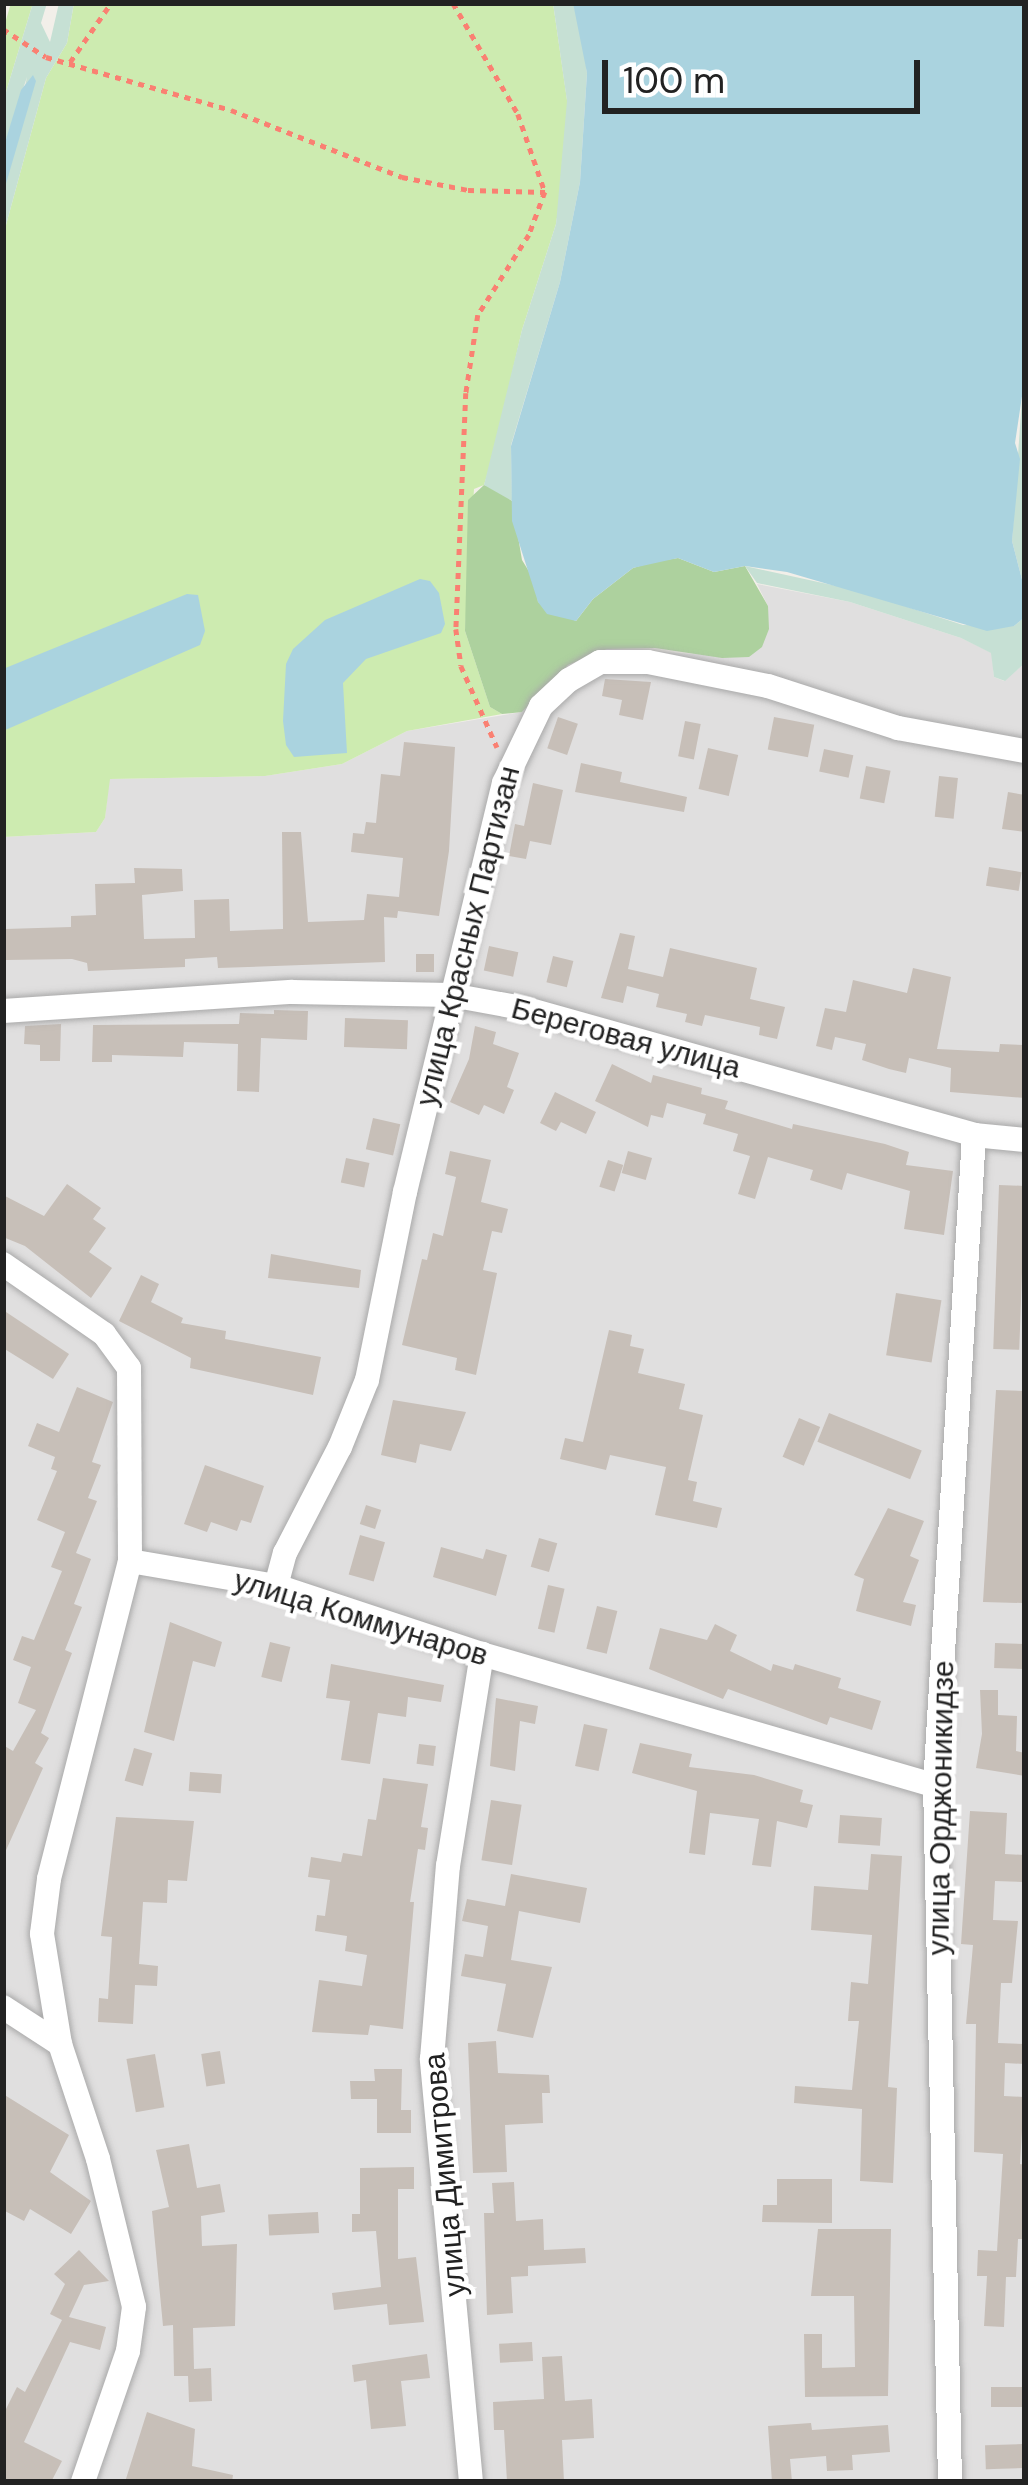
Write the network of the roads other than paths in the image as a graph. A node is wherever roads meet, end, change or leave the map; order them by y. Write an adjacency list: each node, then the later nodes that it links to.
1 (1025, 751): 2 (street, улица Красных Партизан)
2 (451, 994): 3 (street, Береговая улица); 4 (street, Береговая улица); 8 (street, улица Красных Партизан)
3 (3, 1011)
4 (974, 1135): 5 (street, Береговая улица); 10 (street, улица Орджоникидзе)
5 (1025, 1140)
6 (3, 1264): 7 (street)
7 (130, 1561): 8 (street, улица Коммунаров); 12 (street)
8 (276, 1586): 9 (street, улица Коммунаров)
9 (482, 1654): 10 (street, улица Коммунаров); 14 (street, улица Димитрова)
10 (935, 1786): 15 (street, улица Орджоникидзе)
11 (3, 2007): 12 (street)
12 (60, 2044): 13 (street)
13 (83, 2482)
14 (471, 2482)
15 (950, 2482)

